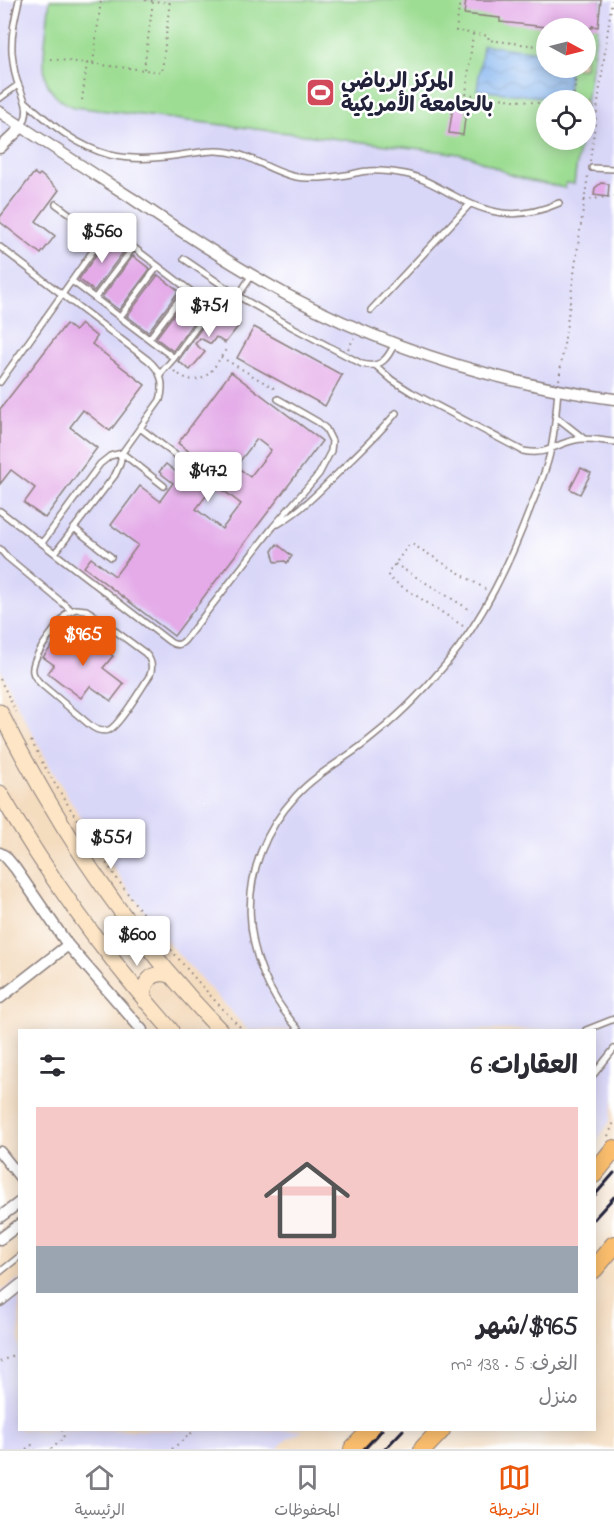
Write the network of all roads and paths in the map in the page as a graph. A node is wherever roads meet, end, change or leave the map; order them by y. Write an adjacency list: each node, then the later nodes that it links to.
1 (18, 0): 14 (lane)
2 (101, 0): 12 (path)
3 (145, 0): 6 (path)
4 (460, 0): 8 (path)
5 (612, 0): 25 (path)
6 (153, 1): 7 (path); 13 (path)
7 (170, 2): 13 (path)
8 (473, 34): 9 (path); 18 (path)
9 (536, 46)
10 (51, 58): 11 (path)
11 (87, 63): 12 (path); 16 (path)
12 (93, 63): 13 (path)
13 (144, 69)
14 (18, 85): 15 (lane); 17 (lane)
15 (0, 98)
16 (82, 100)
17 (26, 102): 20 (lane); 28 (lane)
18 (536, 103)
19 (0, 112): 20 (street)
20 (22, 127): 21 (street); 34 (street)
21 (0, 148)
22 (592, 168): 23 (lane)
23 (614, 169)
24 (614, 196): 25 (path)
25 (584, 200): 51 (path)
26 (559, 203): 28 (lane)
27 (57, 204): 29 (lane)
28 (470, 204): 40 (lane)
29 (102, 238): 31 (lane); 35 (lane)
30 (0, 247): 37 (lane)
31 (134, 248): 33 (lane); 39 (lane)
32 (183, 259): 38 (lane)
33 (158, 266): 36 (lane); 41 (lane)
34 (252, 275): 38 (lane); 43 (street)
35 (72, 281): 37 (lane); 39 (lane)
36 (187, 289): 42 (lane); 46 (lane)
37 (62, 296): 49 (lane); 50 (lane)
38 (238, 296): 47 (lane)
39 (95, 298): 41 (lane)
40 (371, 310)
41 (120, 317): 42 (lane)
42 (149, 339): 46 (lane)
43 (395, 344): 47 (lane); 51 (street)
44 (227, 348): 45 (path)
45 (221, 357): 48 (path); 52 (path)
46 (174, 358): 48 (lane)
47 (375, 365): 59 (lane)
48 (167, 366): 49 (lane)
49 (160, 374): 56 (lane)
50 (0, 382)
51 (558, 390): 53 (street); 55 (lane)
52 (278, 399): 64 (lane)
53 (614, 399)
54 (396, 413): 64 (lane)
55 (555, 416): 57 (lane); 59 (lane)
56 (140, 428): 60 (lane); 61 (lane)
57 (582, 438): 58 (lane); 59 (lane)
58 (614, 442)
59 (551, 450): 71 (lane)
60 (122, 453): 62 (lane); 65 (lane); 66 (lane)
61 (182, 460)
62 (164, 486)
63 (0, 512): 66 (lane)
64 (273, 527): 68 (lane)
65 (74, 528): 68 (lane); 69 (lane)
66 (42, 543): 68 (lane)
67 (0, 549): 72 (lane)
68 (55, 553)
69 (111, 556)
70 (394, 564): 71 (path); 73 (path); 74 (path)
71 (493, 593): 73 (lane)
72 (71, 610): 72 (lane)
73 (479, 616): 74 (lane)
74 (470, 631): 92 (lane)
75 (0, 679): 77 (path)
76 (0, 712): 81 (main road)
77 (19, 719)
78 (28, 735): 91 (path)
79 (0, 793): 82 (main road)
80 (0, 853): 83 (street)
81 (127, 920): 82 (main road); 84 (main road)
82 (95, 938): 86 (main road)
83 (68, 945): 85 (street); 88 (street)
84 (170, 975): 86 (main road); 90 (main road)
85 (0, 998)
86 (145, 1001): 89 (main road)
87 (614, 1019): 93 (lane)
88 (141, 1029)
89 (170, 1029)
90 (219, 1029)
91 (242, 1029)
92 (298, 1029)
93 (589, 1029)
94 (614, 1049): 95 (lane)
95 (596, 1072)
96 (614, 1149): 98 (main road)
97 (0, 1152): 99 (street)
98 (596, 1172)
99 (18, 1174)
100 (18, 1204): 101 (street)
101 (0, 1217)
102 (18, 1226): 103 (street)
103 (0, 1239)
104 (614, 1245): 106 (main road)
105 (18, 1258): 107 (lane)
106 (596, 1267)
107 (0, 1272)
108 (18, 1287): 109 (street)
109 (0, 1301)
110 (18, 1354): 111 (path)
111 (0, 1362)
112 (62, 1431): 118 (path)
113 (194, 1431): 119 (path)
114 (370, 1431): 120 (main road)
115 (440, 1431): 121 (main road)
116 (26, 1449): 117 (path)
117 (34, 1449)
118 (51, 1449)
119 (172, 1449)
120 (353, 1449)
121 (423, 1449)

